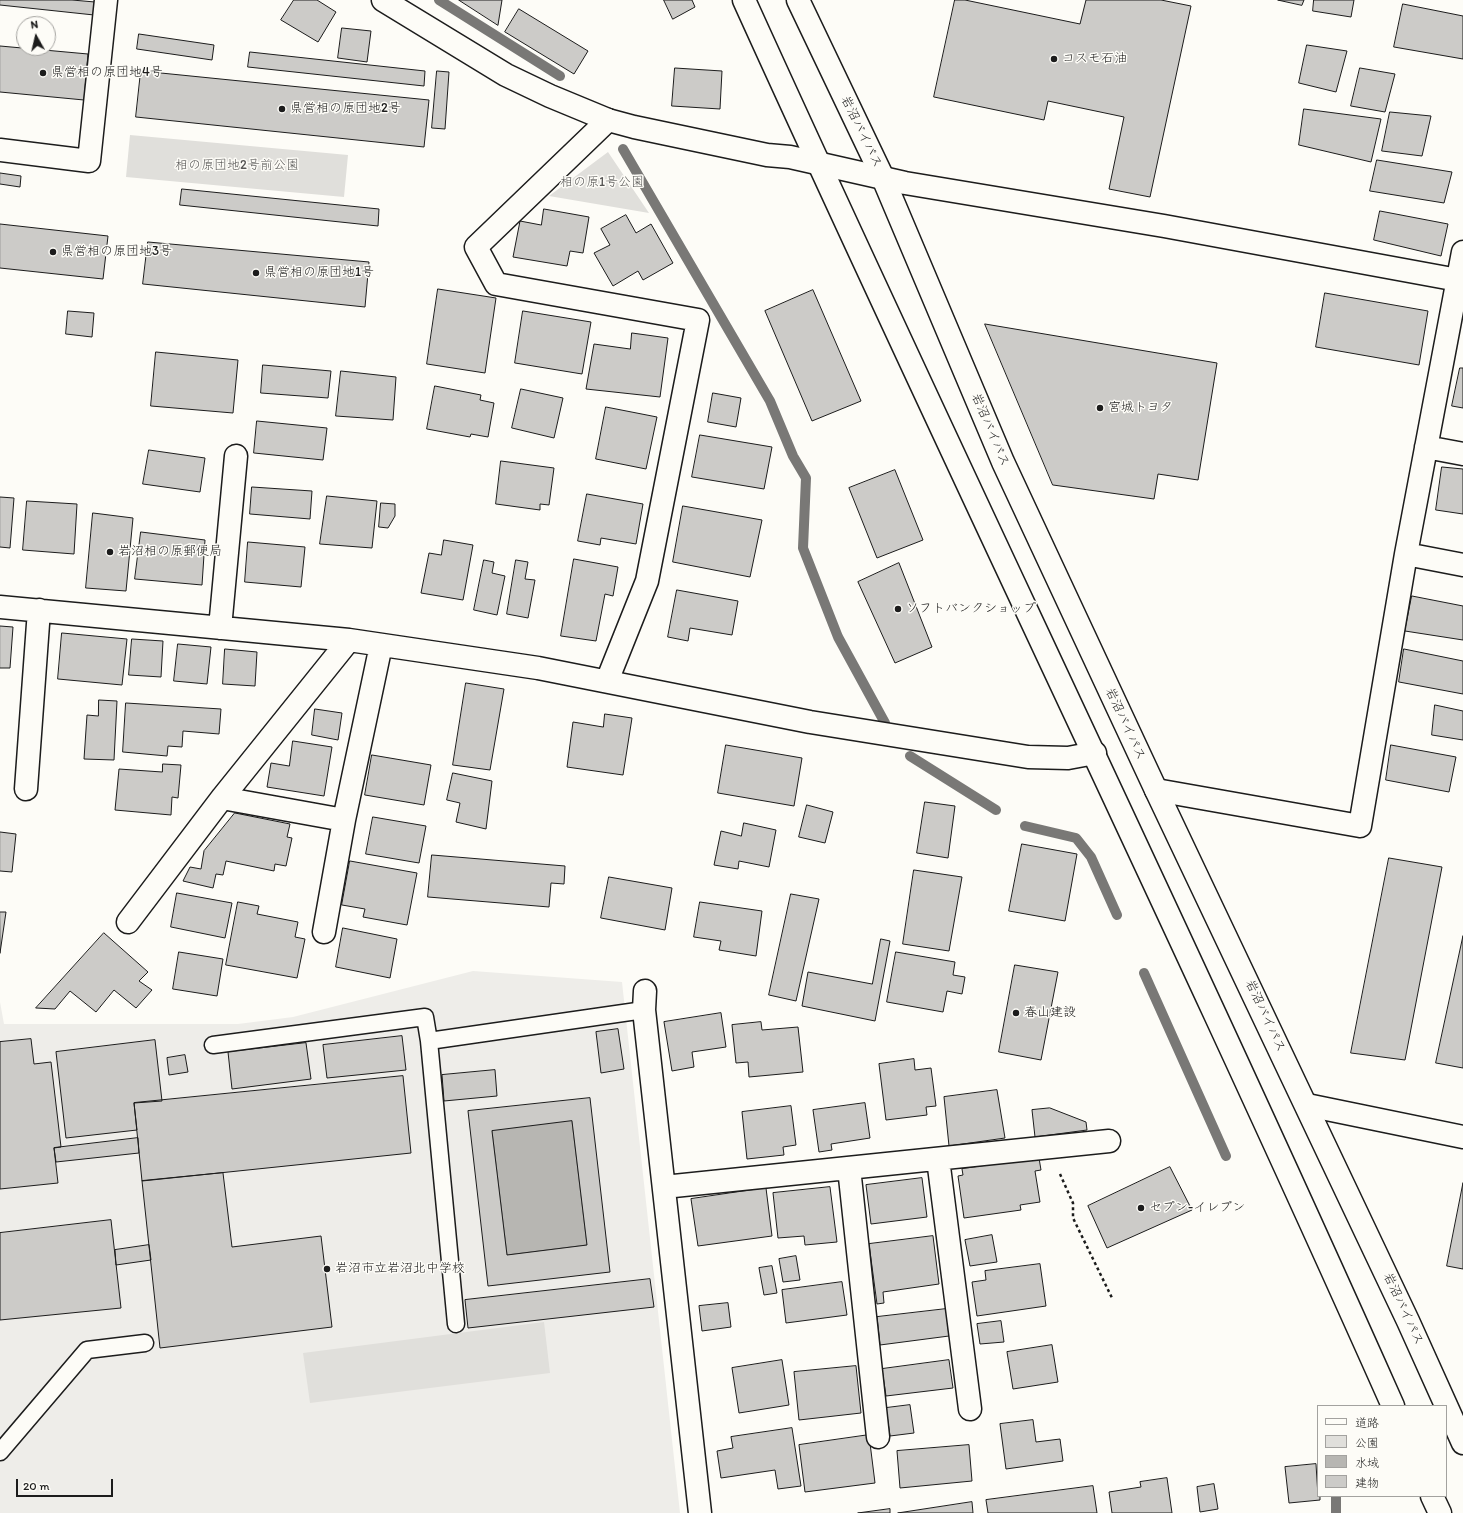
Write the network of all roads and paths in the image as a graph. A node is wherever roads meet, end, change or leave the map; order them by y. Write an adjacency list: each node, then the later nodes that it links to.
1 (106, 0): 6 (main road)
2 (383, 0): 5 (main road)
3 (744, 0): 7 (main road)
4 (798, 0): 8 (main road, 岩沼バイパス)
5 (608, 120): 7 (main road); 21 (main road)
6 (0, 150)
7 (818, 163): 8 (main road); 22 (main road)
8 (883, 178): 9 (main road); 24 (main road, 岩沼バイパス)
9 (1461, 267): 10 (main road)
10 (1455, 343): 11 (main road)
11 (1426, 447): 12 (main road); 14 (main road)
12 (1463, 454)
13 (236, 456): 18 (main road)
14 (1406, 554): 15 (main road); 24 (main road)
15 (1463, 565)
16 (0, 607): 17 (main road)
17 (39, 610): 18 (main road); 23 (main road)
18 (220, 628): 19 (main road)
19 (349, 640): 20 (main road); 25 (main road)
20 (381, 645): 21 (main road); 26 (main road)
21 (607, 681): 22 (main road)
22 (1095, 753): 42 (main road)
23 (26, 789)
24 (1156, 790): 32 (main road, 岩沼バイパス)
25 (222, 798): 26 (main road); 27 (main road)
26 (344, 820): 28 (main road)
27 (128, 922)
28 (324, 932)
29 (645, 1001): 30 (lane); 38 (main road)
30 (429, 1041): 31 (lane); 40 (lane)
31 (213, 1045)
32 (1307, 1105): 33 (main road); 43 (main road, 岩沼バイパス)
33 (1463, 1136)
34 (1109, 1141): 35 (main road)
35 (1048, 1147): 36 (main road); 39 (path)
36 (938, 1159): 37 (main road); 45 (main road)
37 (849, 1168): 38 (main road); 46 (main road)
38 (664, 1187): 50 (main road)
39 (1113, 1300)
40 (456, 1324)
41 (145, 1343): 48 (lane)
42 (1393, 1405)
43 (1446, 1405)
44 (1447, 1408): 47 (main road, 岩沼バイパス)
45 (970, 1409)
46 (878, 1437)
47 (1463, 1443)
48 (0, 1452)
49 (1432, 1497): 51 (main road)
50 (700, 1513)
51 (1440, 1513)

